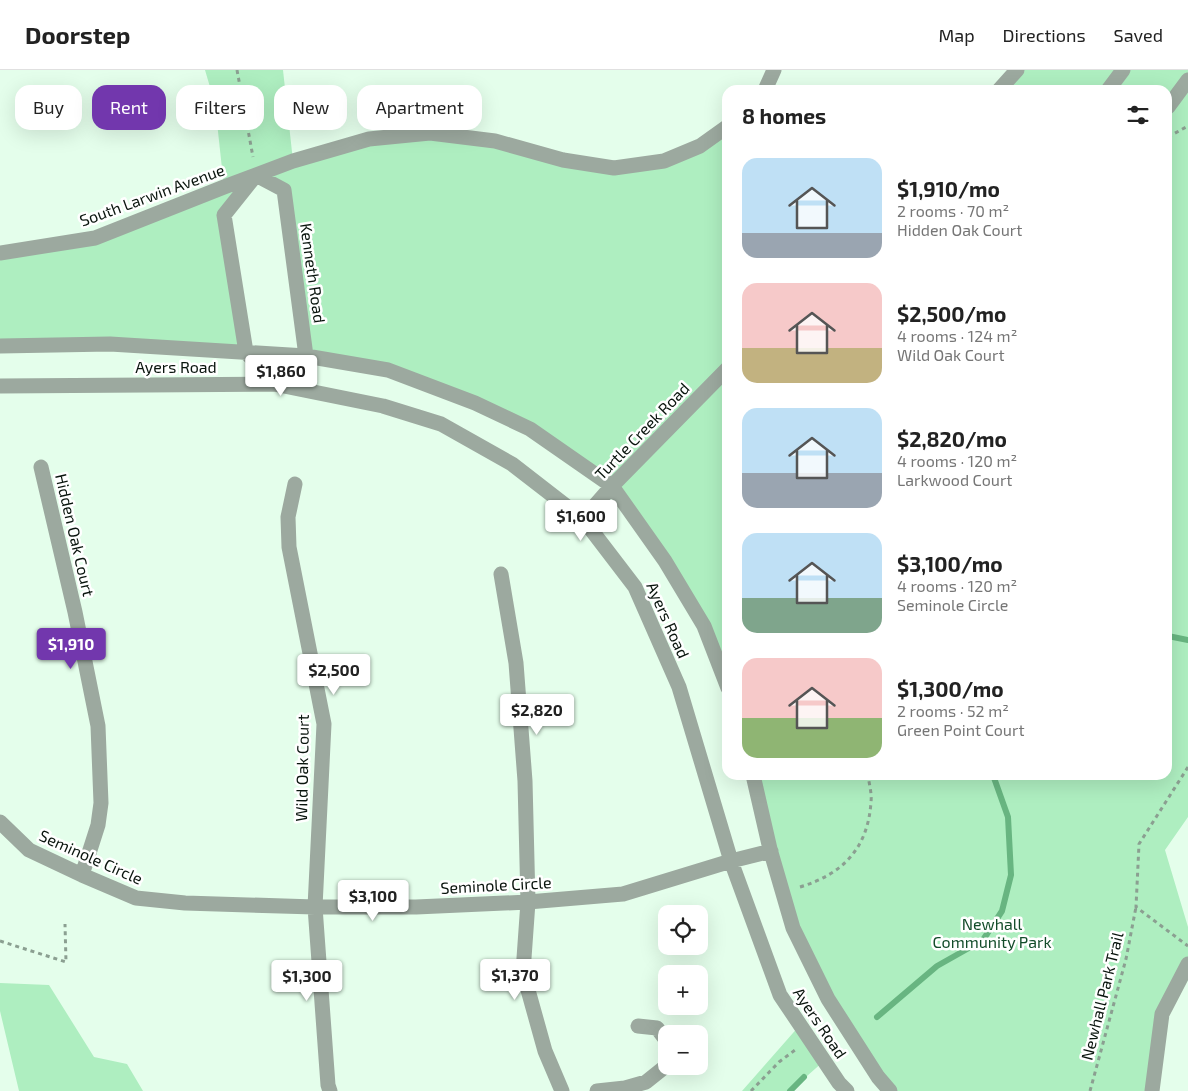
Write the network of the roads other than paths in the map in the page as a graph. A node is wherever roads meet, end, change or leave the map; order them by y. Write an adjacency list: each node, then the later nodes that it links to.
1 (1018, 70): 6 (street)
2 (1122, 70): 7 (street)
3 (770, 71): 5 (street)
4 (1188, 80): 8 (street)
5 (766, 85)
6 (1004, 85)
7 (1112, 85)
8 (1172, 102)
9 (722, 130): 10 (street, South Larwin Avenue)
10 (256, 175): 11 (street, South Larwin Avenue); 13 (street); 14 (street, Kenneth Road)
11 (0, 253)
12 (0, 346): 13 (street, Ayers Road)
13 (246, 352): 14 (street, Ayers Road); 16 (street)
14 (306, 356): 16 (street); 20 (street, Ayers Road)
15 (722, 374): 20 (street, Turtle Creek Road)
16 (274, 384): 17 (street, Ayers Road); 21 (street, Ayers Road)
17 (0, 386)
18 (41, 467): 28 (street, Hidden Oak Court)
19 (295, 484): 30 (street, Wild Oak Court)
20 (612, 486): 21 (street, Turtle Creek Road); 23 (street, Ayers Road)
21 (583, 519): 27 (street, Ayers Road)
22 (501, 574): 29 (street)
23 (722, 672)
24 (754, 780): 26 (street, Ayers Road)
25 (0, 822): 28 (street, Seminole Circle)
26 (771, 850): 27 (street, Seminole Circle); 39 (street, Ayers Road)
27 (731, 861): 29 (street, Seminole Circle); 38 (street, Ayers Road)
28 (82, 875): 30 (street, Seminole Circle)
29 (528, 902): 30 (street, Seminole Circle); 36 (street)
30 (315, 907): 35 (street, Wild Oak Court)
31 (1188, 964): 40 (street)
32 (638, 1026): 33 (street)
33 (658, 1029)
34 (658, 1072): 37 (street)
35 (330, 1091)
36 (562, 1091)
37 (597, 1091)
38 (847, 1091)
39 (890, 1091)
40 (1152, 1091)

